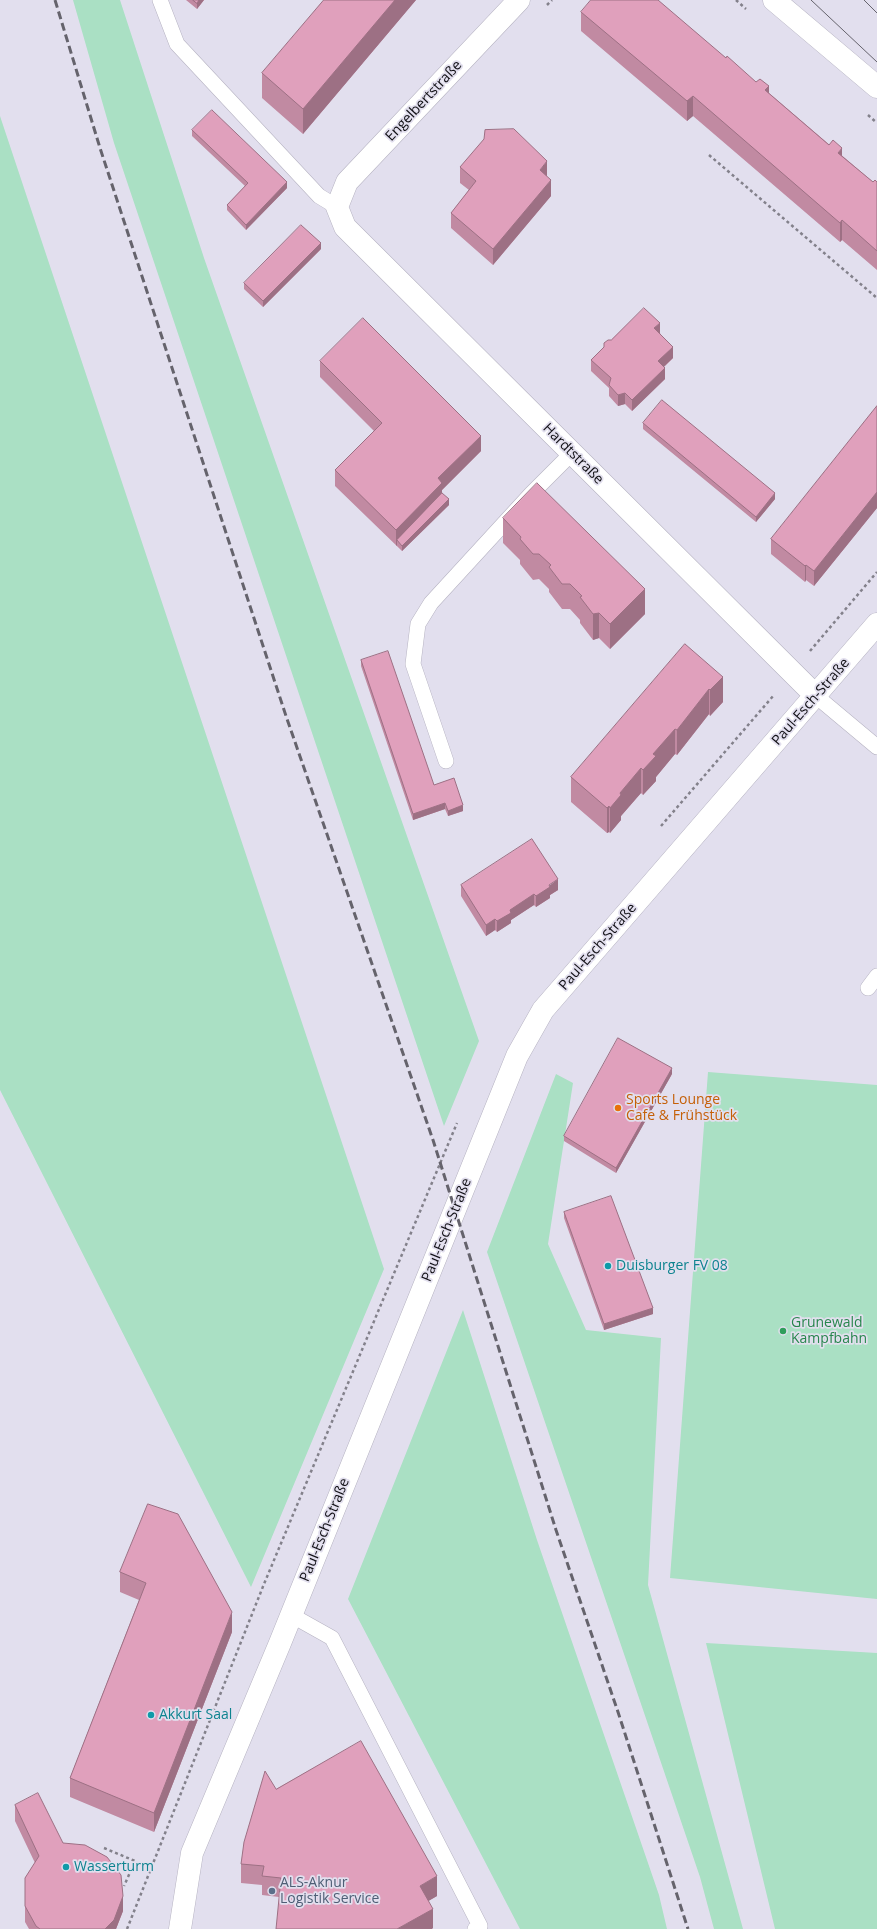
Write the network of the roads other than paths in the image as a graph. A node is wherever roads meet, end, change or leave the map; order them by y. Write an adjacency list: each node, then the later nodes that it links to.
1 (160, 0): 5 (lane)
2 (519, 0): 5 (street, Engelbertstraße)
3 (774, 0): 4 (street)
4 (877, 88)
5 (337, 207): 6 (street, Hardtstraße)
6 (572, 453): 8 (street, Hardtstraße); 10 (lane)
7 (877, 624): 8 (street, Paul-Esch-Straße)
8 (816, 696): 9 (lane); 13 (street, Paul-Esch-Straße)
9 (877, 748)
10 (446, 761)
11 (877, 976): 12 (lane)
12 (868, 988)
13 (291, 1615): 14 (street, Paul-Esch-Straße); 15 (lane)
14 (180, 1929)
15 (475, 1929)

